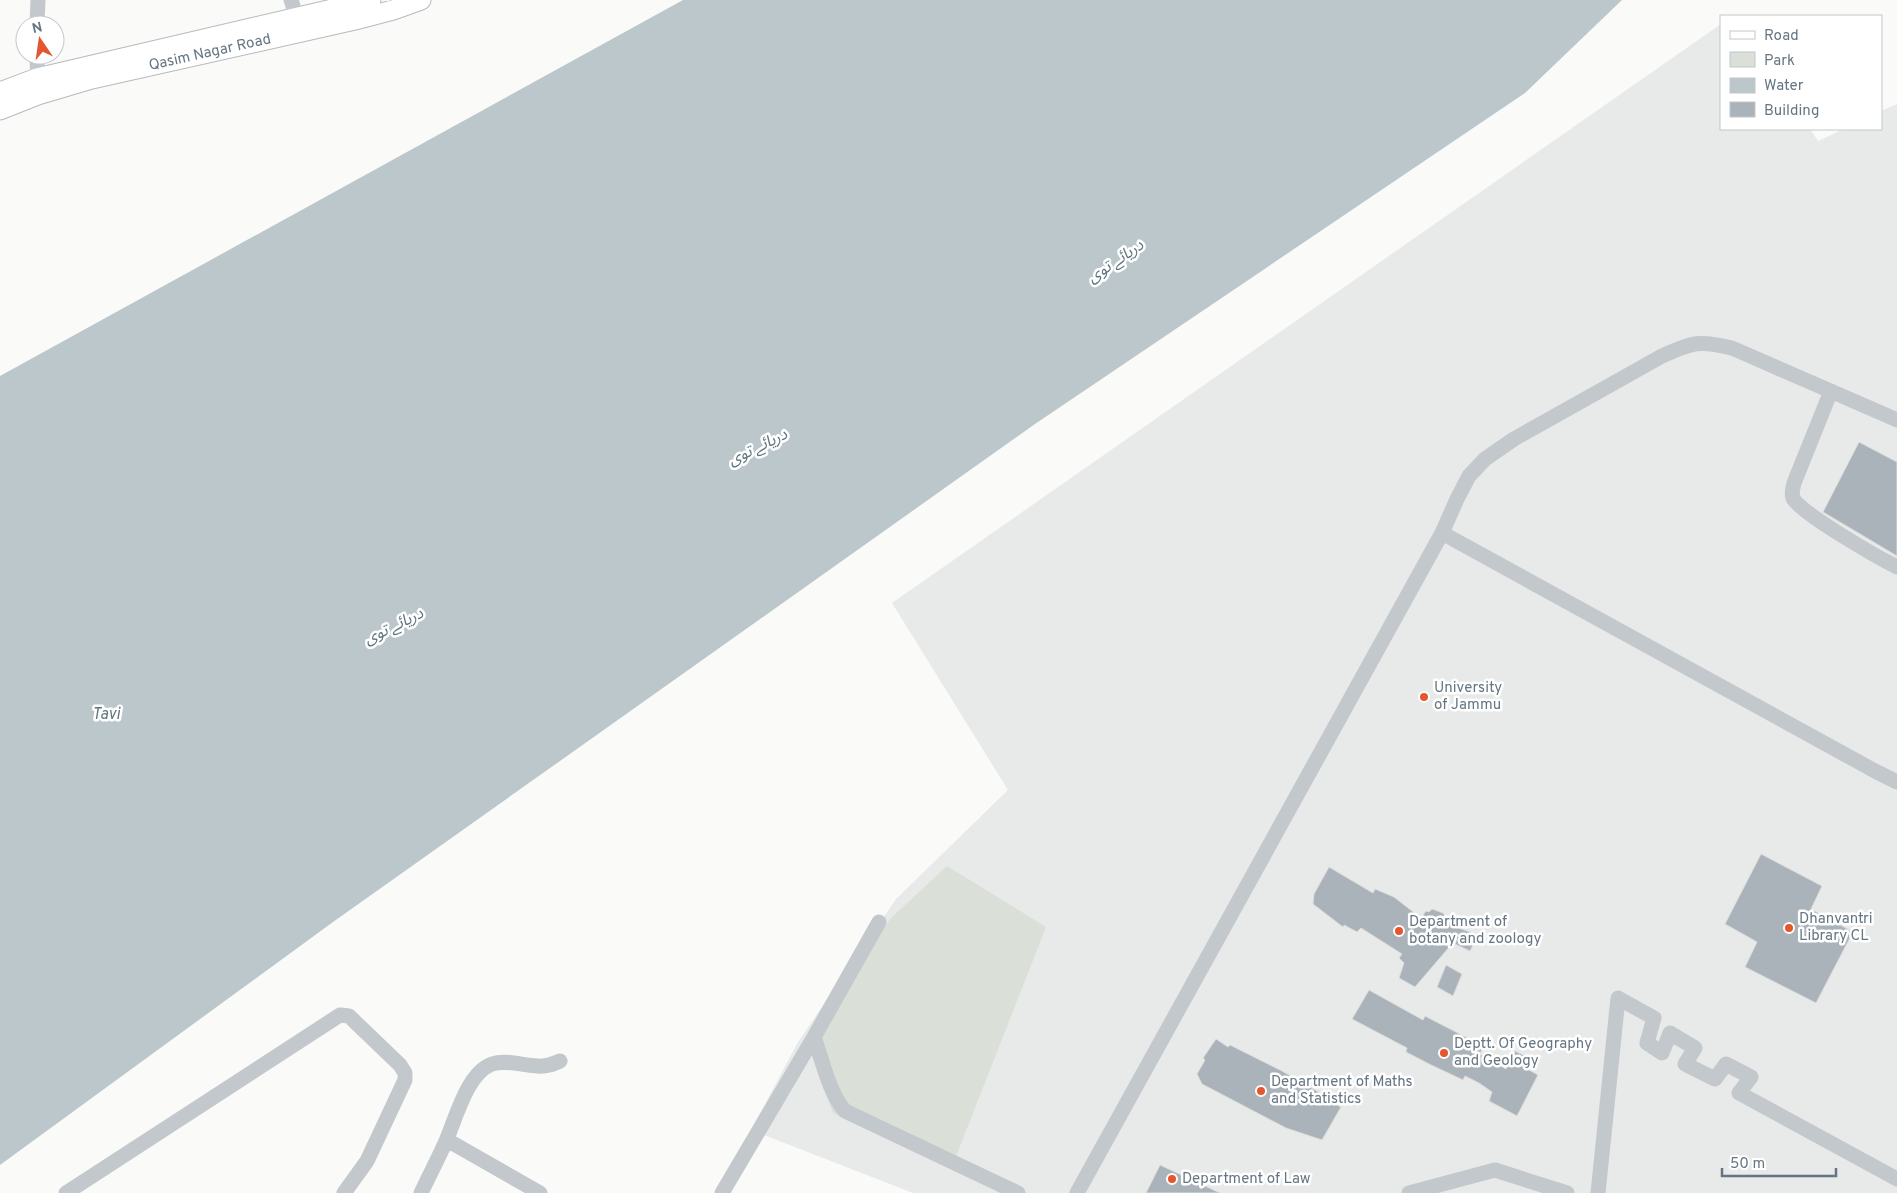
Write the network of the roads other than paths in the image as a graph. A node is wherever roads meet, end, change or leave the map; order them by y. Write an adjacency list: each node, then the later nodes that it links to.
1 (38, 0): 5 (street)
2 (371, 0): 4 (main road, Qasim Nagar Road)
3 (421, 0): 7 (main road, Qasim Nagar Road)
4 (294, 9): 7 (main road, Qasim Nagar Road)
5 (38, 15)
6 (37, 65): 7 (street)
7 (38, 86): 8 (main road, Qasim Nagar Road); 9 (main road, Qasim Nagar Road)
8 (0, 92)
9 (0, 110)
10 (1831, 391): 11 (street); 12 (street); 13 (street)
11 (1897, 420)
12 (1442, 533): 14 (street); 26 (street)
13 (1897, 567)
14 (1897, 782)
15 (879, 922): 16 (street)
16 (814, 1037): 24 (street); 25 (street)
17 (560, 1061): 18 (street)
18 (446, 1140): 22 (street); 23 (street)
19 (1897, 1179): 29 (street)
20 (66, 1193): 21 (street)
21 (344, 1193)
22 (421, 1193)
23 (540, 1193)
24 (722, 1193)
25 (1018, 1193)
26 (1077, 1193)
27 (1409, 1193): 28 (street)
28 (1567, 1193)
29 (1598, 1193)

